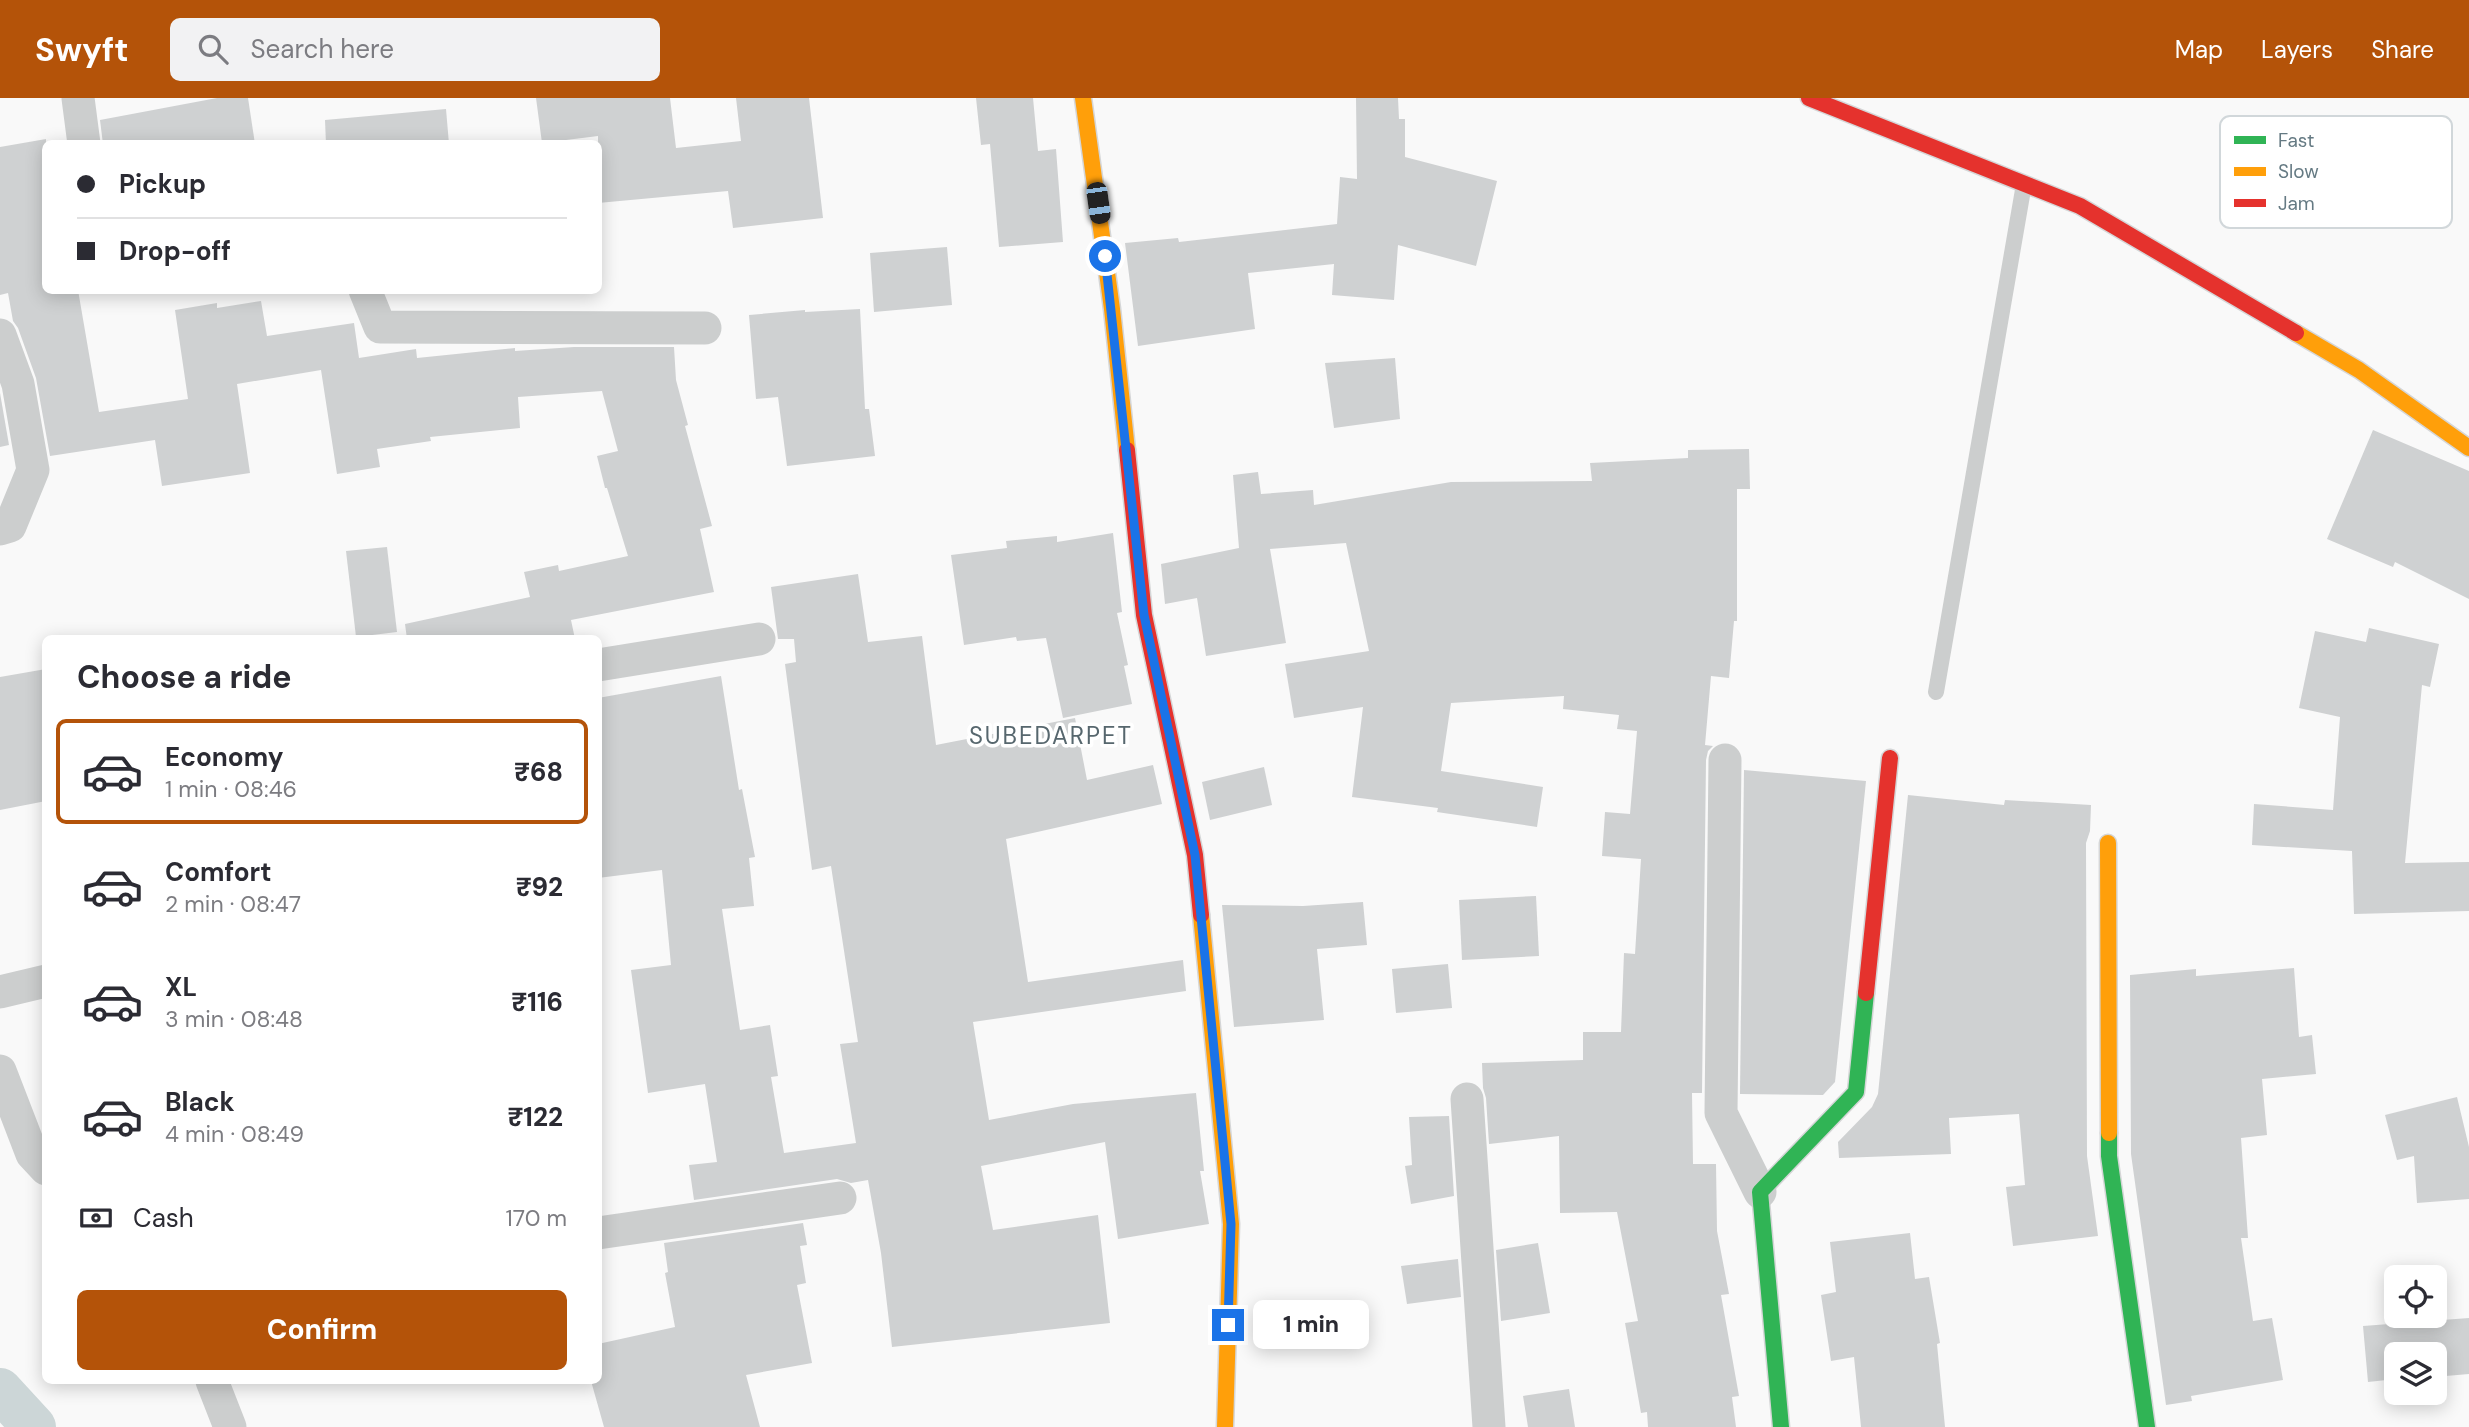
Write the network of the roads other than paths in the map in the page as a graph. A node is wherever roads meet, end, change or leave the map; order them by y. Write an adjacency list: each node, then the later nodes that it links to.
1 (78, 98): 4 (street)
2 (1083, 98): 27 (street)
3 (1828, 101): 5 (street)
4 (83, 140)
5 (2024, 184): 9 (street); 13 (lane)
6 (367, 294): 7 (street)
7 (705, 328)
8 (0, 335): 10 (street)
9 (2469, 448)
10 (0, 529)
11 (759, 639): 12 (street)
12 (602, 664)
13 (1936, 692)
14 (1890, 758): 22 (street)
15 (1725, 761): 22 (street)
16 (2108, 843): 30 (street)
17 (42, 982): 18 (street)
18 (0, 992)
19 (0, 1072): 21 (street)
20 (1467, 1099): 28 (street)
21 (42, 1165)
22 (1760, 1192): 29 (street)
23 (840, 1198): 24 (street)
24 (602, 1232)
25 (213, 1384): 26 (street)
26 (230, 1427)
27 (1225, 1427)
28 (1489, 1427)
29 (1781, 1427)
30 (2147, 1427)

